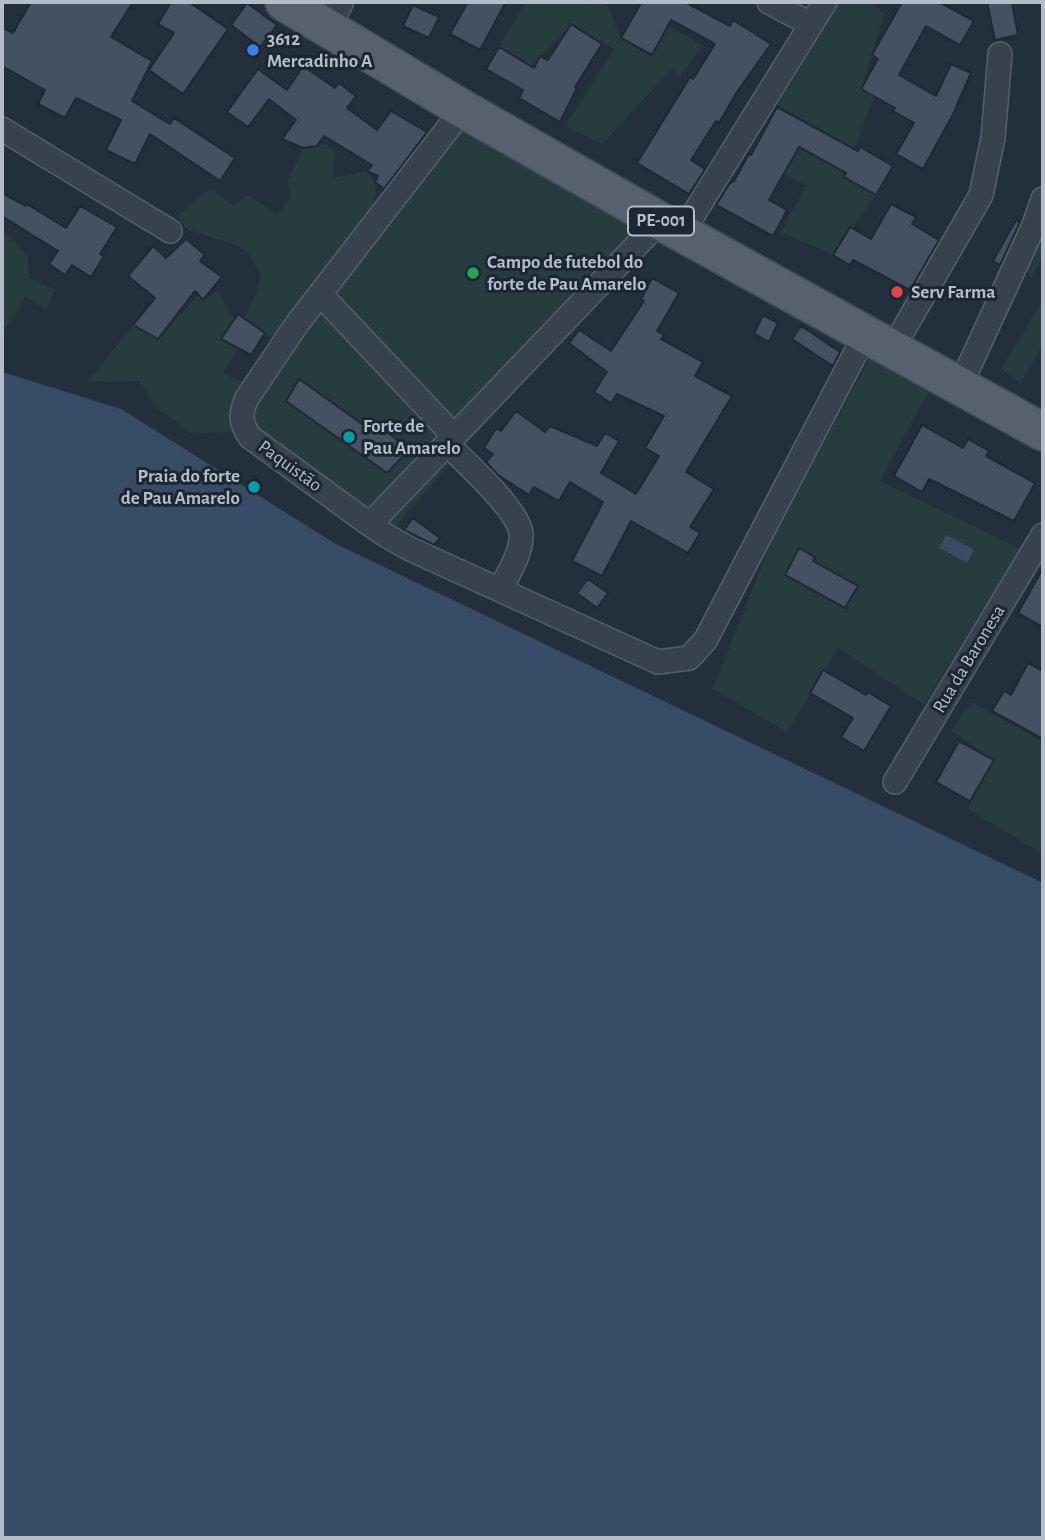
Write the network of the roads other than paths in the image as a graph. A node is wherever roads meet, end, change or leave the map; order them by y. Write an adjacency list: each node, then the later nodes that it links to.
1 (284, 2): 4 (main road, PE-001)
2 (769, 2): 5 (street)
3 (825, 2): 5 (street)
4 (332, 13): 7 (main road, PE-001)
5 (810, 24): 10 (street)
6 (1000, 54): 13 (street, Paquistão)
7 (463, 109): 10 (main road, PE-001); 12 (street, Paquistão)
8 (2, 128): 11 (street)
9 (1043, 199): 14 (street)
10 (671, 227): 13 (main road, PE-001); 16 (street)
11 (170, 231)
12 (320, 294): 16 (street); 17 (street, Paquistão)
13 (880, 341): 14 (main road, PE-001); 19 (street, Paquistão)
14 (960, 386): 15 (main road, PE-001)
15 (1043, 432)
16 (450, 440): 17 (street); 19 (street)
17 (365, 521): 19 (street, Paquistão)
18 (1043, 535): 20 (street, Rua da Baronesa)
19 (500, 590)
20 (895, 782)

